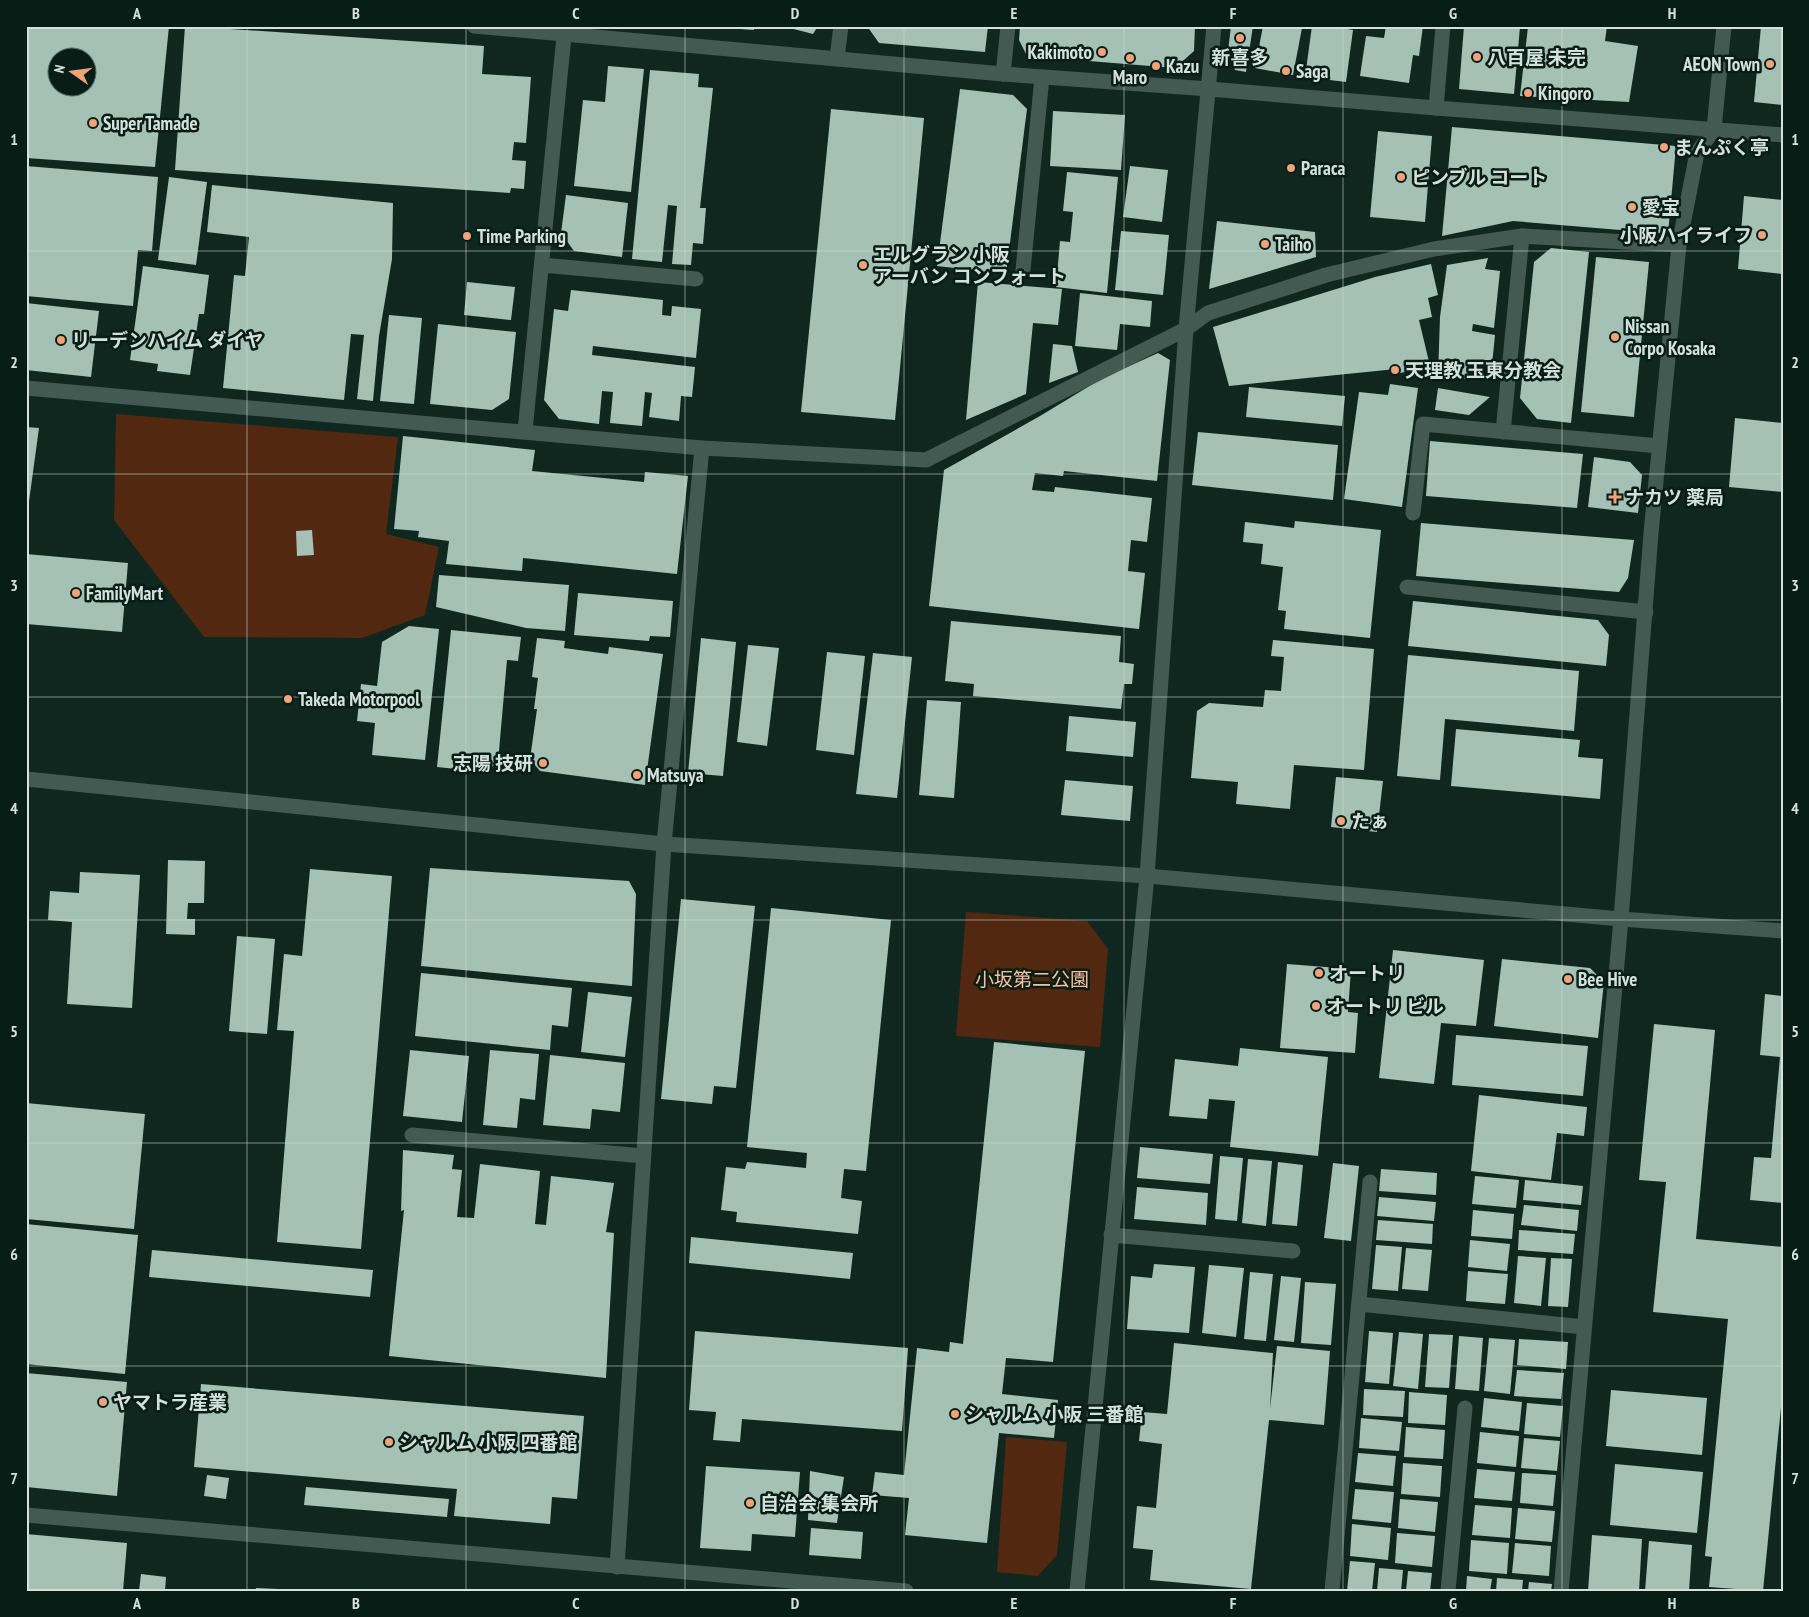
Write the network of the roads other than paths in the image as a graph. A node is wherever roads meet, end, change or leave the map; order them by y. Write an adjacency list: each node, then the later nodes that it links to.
1 (474, 26): 7 (street)
2 (841, 26): 8 (street)
3 (1008, 26): 9 (street)
4 (1214, 26): 11 (street)
5 (1443, 26): 12 (street)
6 (1724, 26): 13 (street)
7 (564, 30): 8 (street); 17 (street)
8 (837, 58): 9 (street)
9 (1003, 74): 10 (street)
10 (1042, 77): 11 (street); 18 (street)
11 (1209, 89): 12 (street); 20 (street)
12 (1436, 108): 13 (street)
13 (1714, 129): 14 (street); 16 (street)
14 (1783, 135)
15 (1522, 236): 16 (street); 20 (street); 23 (street)
16 (1679, 245): 24 (street)
17 (542, 265): 19 (street); 22 (street)
18 (1023, 270)
19 (696, 279)
20 (1186, 329): 25 (street); 31 (street)
21 (26, 388): 22 (street)
22 (525, 431): 25 (street)
23 (1503, 432): 24 (street); 26 (street)
24 (1659, 446): 28 (street)
25 (702, 448): 30 (street)
26 (1413, 514)
27 (1407, 587): 28 (street)
28 (1646, 612): 32 (street)
29 (26, 779): 30 (street)
30 (664, 844): 31 (street); 35 (street)
31 (1146, 876): 32 (street); 37 (street)
32 (1621, 919): 33 (street); 40 (street)
33 (1783, 931)
34 (412, 1134): 35 (street)
35 (643, 1156): 43 (street)
36 (1370, 1182): 39 (street)
37 (1112, 1235): 38 (street); 45 (street)
38 (1293, 1251)
39 (1359, 1304): 40 (street); 46 (street)
40 (1584, 1327): 48 (street)
41 (1465, 1408): 47 (street)
42 (26, 1515): 43 (street)
43 (617, 1567): 44 (street)
44 (906, 1591)
45 (1077, 1591)
46 (1332, 1591)
47 (1448, 1591)
48 (1561, 1591)

